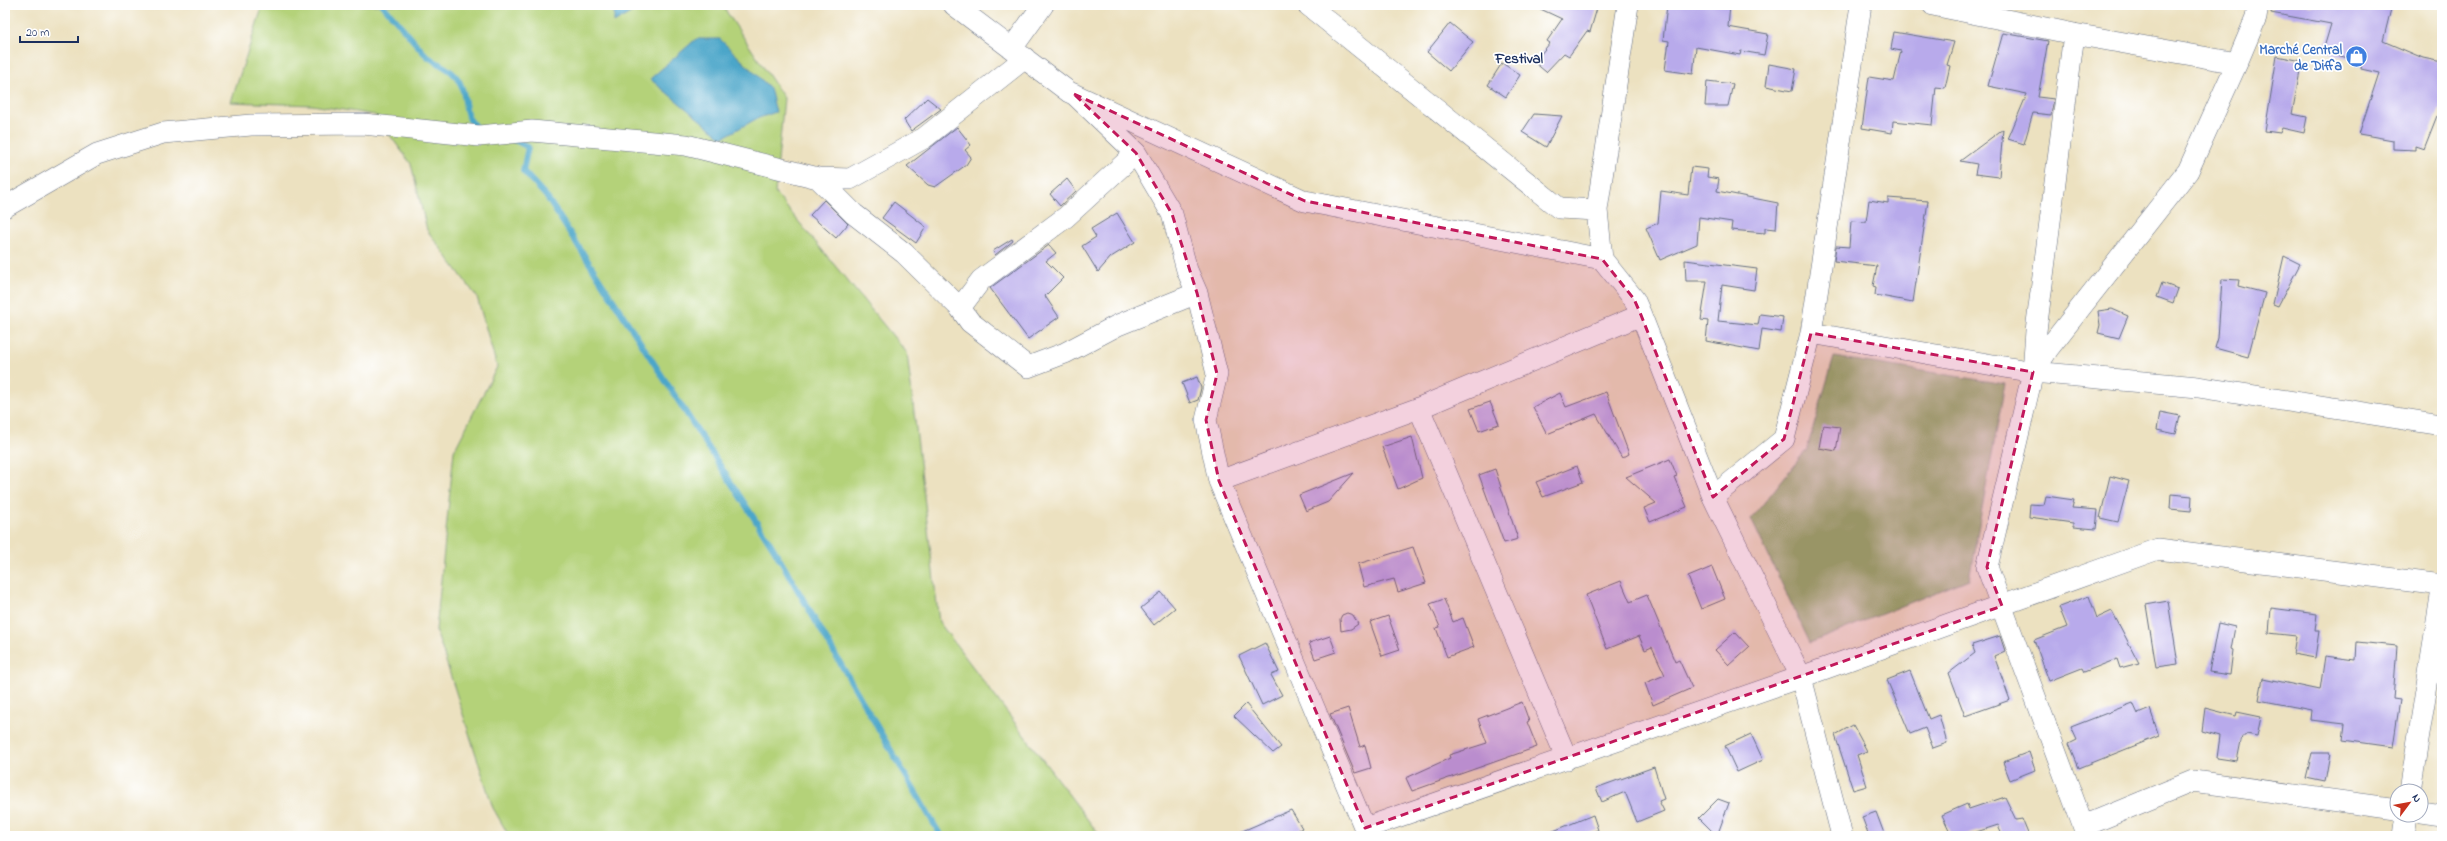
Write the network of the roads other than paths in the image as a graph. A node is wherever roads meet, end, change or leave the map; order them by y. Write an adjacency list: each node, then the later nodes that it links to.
1 (954, 5): 9 (street)
2 (1043, 5): 9 (street)
3 (1308, 5): 15 (street)
4 (1628, 5): 15 (street)
5 (1861, 5): 20 (street)
6 (1933, 5): 8 (street)
7 (2258, 5): 10 (street)
8 (2074, 34): 10 (street); 21 (street)
9 (1018, 53): 11 (street); 13 (street)
10 (2237, 63): 21 (street)
11 (1074, 94): 12 (street); 16 (street)
12 (1136, 153): 17 (street); 18 (street)
13 (818, 178): 14 (street); 18 (street)
14 (5, 207)
15 (1596, 210): 16 (street)
16 (1602, 259): 19 (street)
17 (1197, 294): 18 (street); 24 (street)
18 (960, 308)
19 (1641, 315): 22 (street); 25 (street)
20 (1811, 332): 21 (street); 25 (street)
21 (2033, 372): 23 (street); 28 (street)
22 (1419, 408): 24 (street); 30 (street)
23 (2442, 425)
24 (1219, 481): 37 (street)
25 (1713, 497): 29 (street)
26 (2442, 585): 28 (street)
27 (2442, 590): 31 (street)
28 (2002, 606): 29 (street); 36 (street)
29 (1801, 677): 30 (street); 38 (street)
30 (1567, 759): 37 (street)
31 (2411, 783)
32 (2389, 808): 36 (street)
33 (2429, 813): 34 (street)
34 (2442, 815)
35 (2405, 823): 39 (street)
36 (2085, 831)
37 (1367, 832)
38 (1842, 836)
39 (2403, 836)

